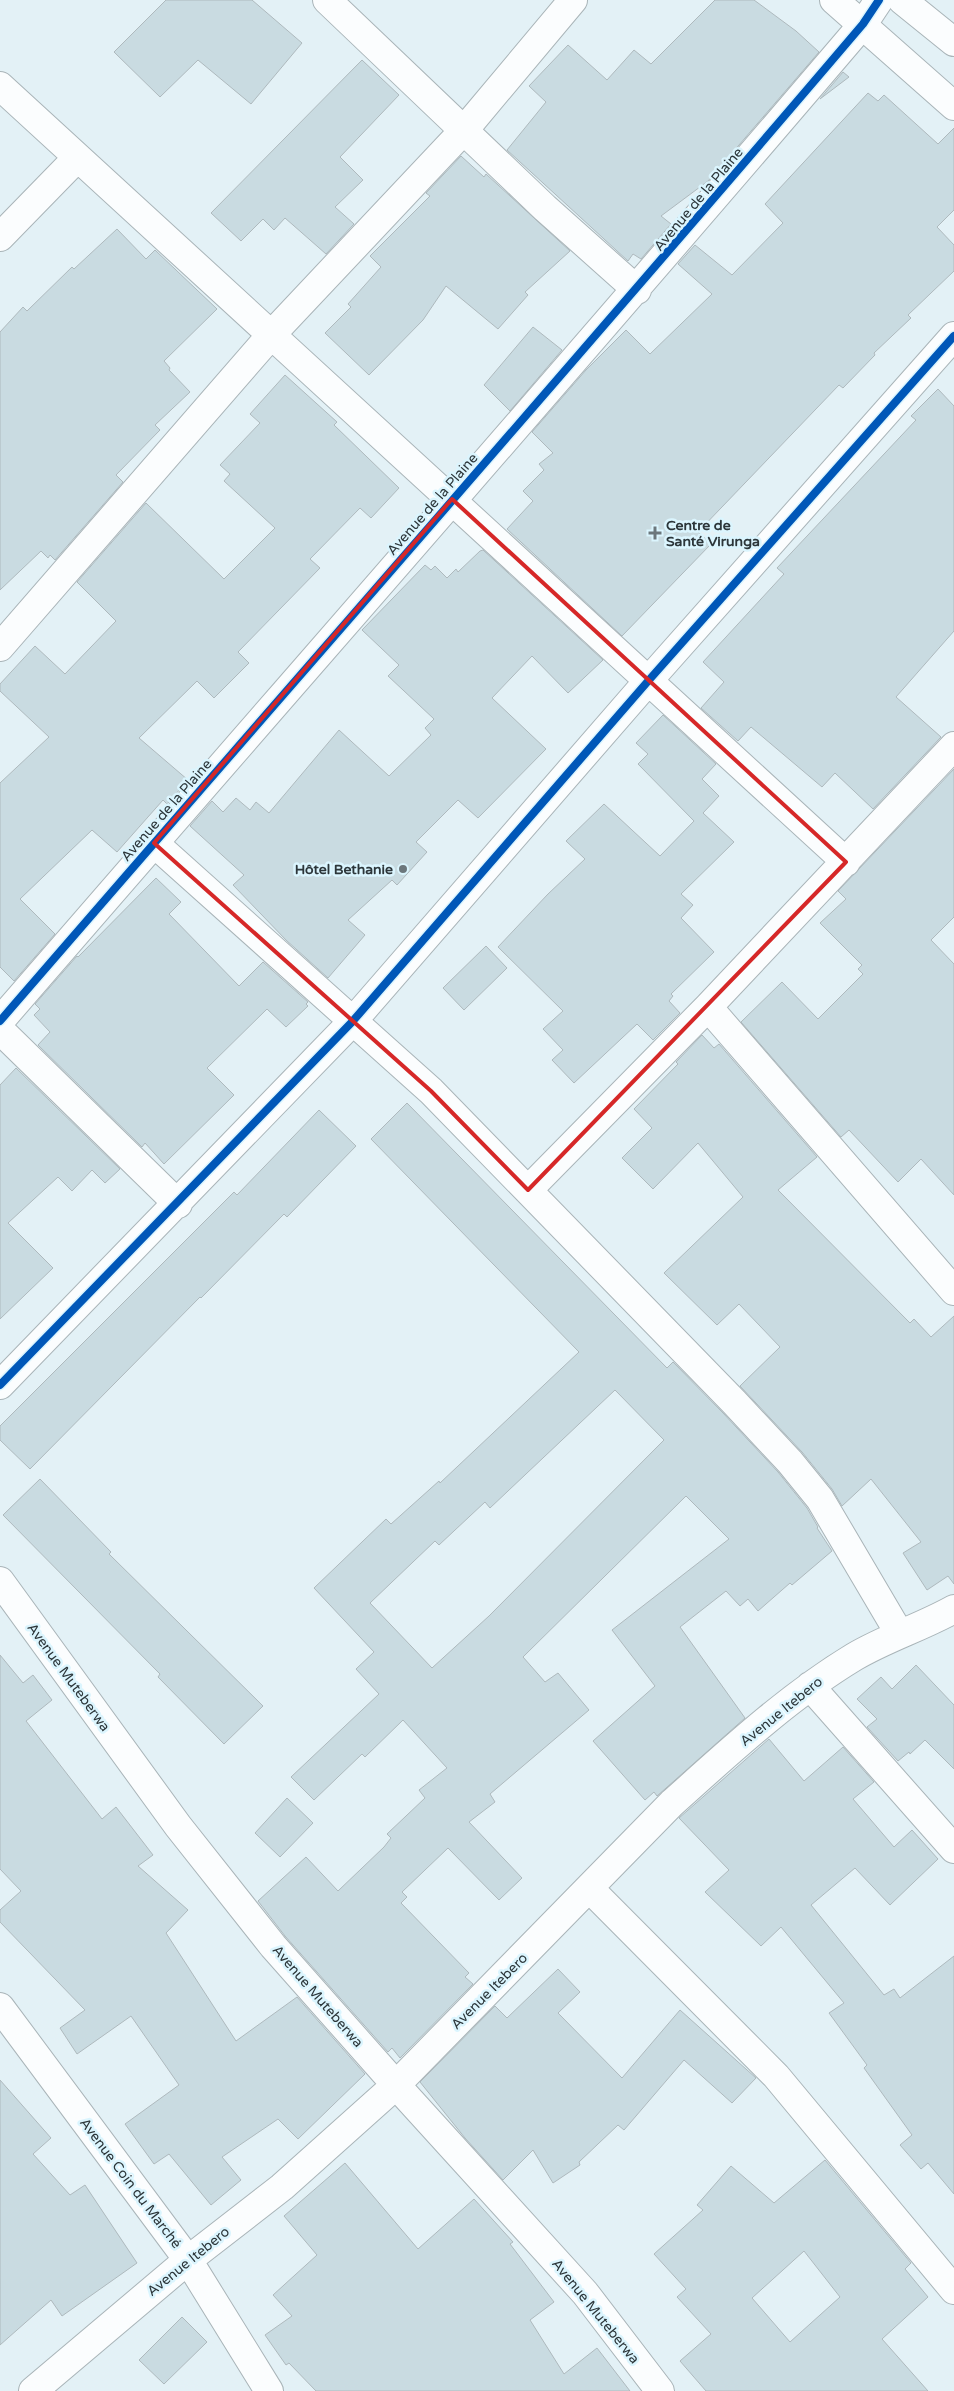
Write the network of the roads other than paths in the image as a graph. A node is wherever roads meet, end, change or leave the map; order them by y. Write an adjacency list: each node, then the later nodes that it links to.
1 (327, 0): 10 (street)
2 (573, 0): 10 (street)
3 (834, 0): 6 (street)
4 (879, 0): 6 (street, Avenue de la Plaine)
5 (902, 0): 7 (street)
6 (863, 24): 9 (street); 13 (street, Avenue de la Plaine)
7 (954, 42)
8 (0, 86): 11 (street)
9 (954, 106)
10 (465, 129): 13 (street); 14 (street)
11 (77, 158): 12 (street); 14 (street)
12 (0, 238)
13 (637, 290): 16 (street, Avenue de la Plaine)
14 (272, 334): 16 (street); 17 (street)
15 (954, 336): 18 (street)
16 (452, 499): 18 (street); 20 (street, Avenue de la Plaine)
17 (0, 647)
18 (650, 680): 21 (street); 24 (street)
19 (954, 746): 21 (street)
20 (154, 843): 23 (street, Avenue de la Plaine); 24 (street)
21 (846, 862): 22 (street)
22 (708, 1007): 26 (street); 28 (street)
23 (0, 1022)
24 (352, 1022): 26 (street); 27 (street)
25 (0, 1030): 27 (street)
26 (528, 1190): 32 (street)
27 (178, 1204): 29 (street)
28 (954, 1291)
29 (0, 1385)
30 (0, 1581): 37 (street, Avenue Muteberwa)
31 (954, 1609): 32 (street, Avenue Itebero)
32 (899, 1633): 33 (street, Avenue Itebero)
33 (810, 1686): 34 (street); 35 (street, Avenue Itebero)
34 (954, 1849)
35 (590, 1889): 37 (street, Avenue Itebero); 39 (street)
36 (0, 2007): 38 (street, Avenue Coin du Marché)
37 (396, 2085): 38 (street, Avenue Itebero); 42 (street, Avenue Muteberwa)
38 (188, 2260): 40 (street, Avenue Itebero); 41 (street, Avenue Coin du Marché)
39 (954, 2290)
40 (33, 2391)
41 (269, 2391)
42 (660, 2391)

